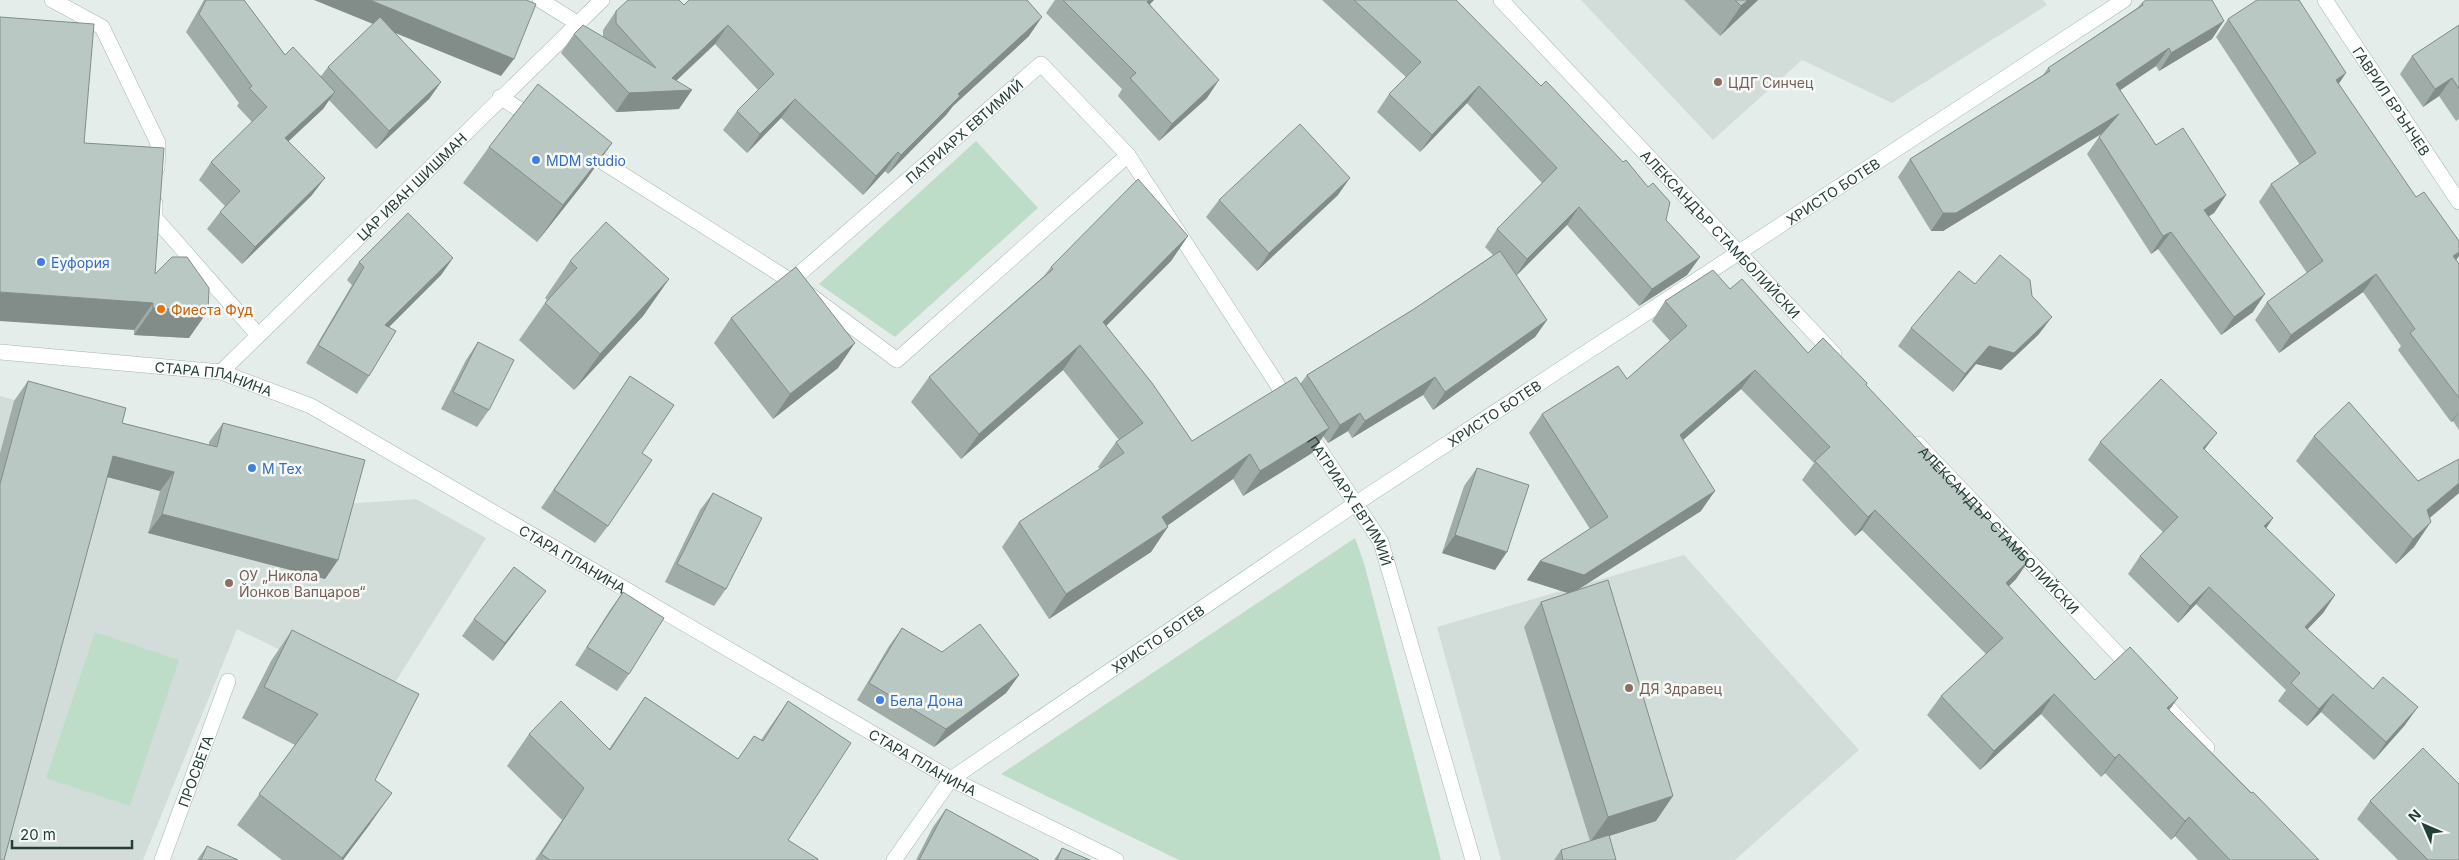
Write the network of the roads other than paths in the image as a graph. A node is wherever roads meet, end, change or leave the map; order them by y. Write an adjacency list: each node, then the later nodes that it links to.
1 (52, 0): 15 (street)
2 (540, 0): 7 (street)
3 (602, 0): 7 (street, ЦАР ИВАН ШИШМАН)
4 (1501, 0): 13 (street, АЛЕКСАНДЪР СТАМБОЛИЙСКИ)
5 (2124, 0): 13 (street, ХРИСТО БОТЕВ)
6 (2325, 0): 12 (street, ГАВРИЛ БРЪНЧЕВ)
7 (577, 23): 8 (street, ЦАР ИВАН ШИШМАН)
8 (500, 98): 9 (street); 15 (street, ЦАР ИВАН ШИШМАН)
9 (550, 129)
10 (575, 144): 14 (street)
11 (1128, 155): 14 (street); 14 (street, ПАТРИАРХ ЕВТИМИЙ); 20 (street, ПАТРИАРХ ЕВТИМИЙ)
12 (2459, 202)
13 (1738, 254): 17 (street, АЛЕКСАНДЪР СТАМБОЛИЙСКИ); 20 (street, ХРИСТО БОТЕВ)
14 (791, 281)
15 (258, 335): 18 (street, ЦАР ИВАН ШИШМАН)
16 (0, 352): 18 (street, СТАРА ПЛАНИНА)
17 (1841, 362)
18 (221, 372): 23 (street, СТАРА ПЛАНИНА)
19 (1909, 434): 22 (street, АЛЕКСАНДЪР СТАМБОЛИЙСКИ)
20 (1355, 504): 23 (street, ХРИСТО БОТЕВ); 27 (street, ПАТРИАРХ ЕВТИМИЙ)
21 (228, 681): 24 (street, ПРОСВЕТА)
22 (2217, 759)
23 (951, 779): 25 (street, ХРИСТО БОТЕВ); 26 (street, СТАРА ПЛАНИНА)
24 (162, 860)
25 (894, 860)
26 (1116, 860)
27 (1473, 860)

